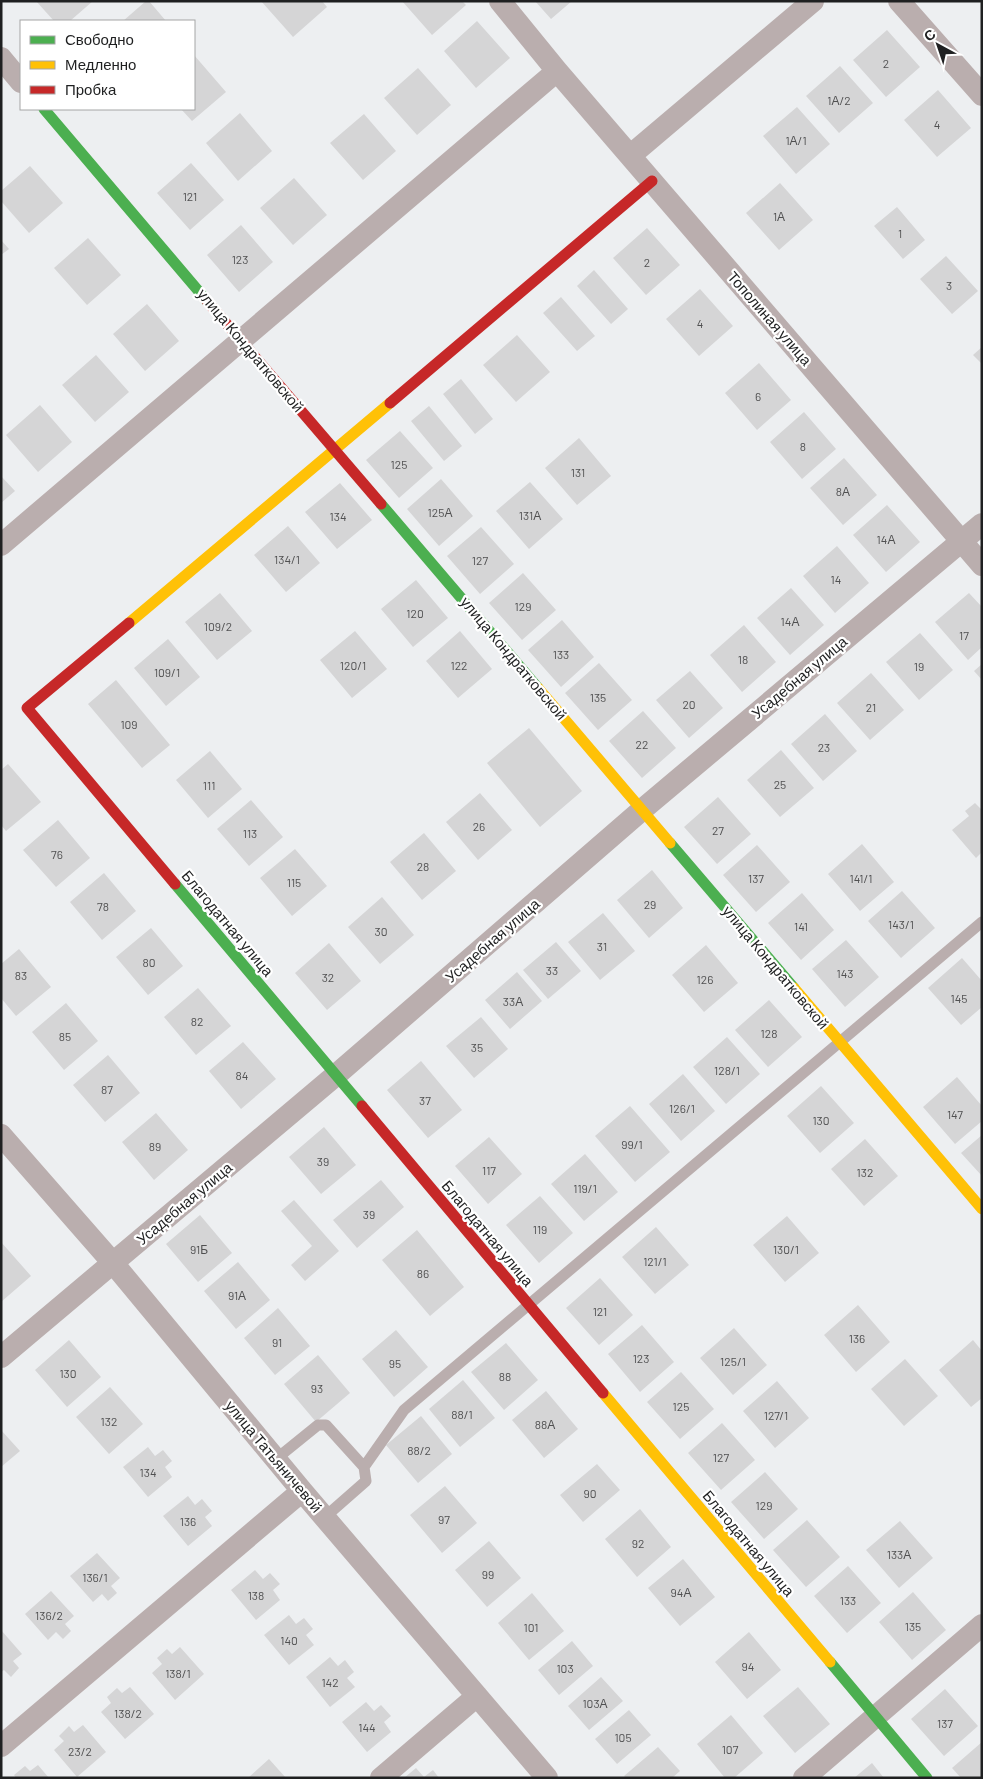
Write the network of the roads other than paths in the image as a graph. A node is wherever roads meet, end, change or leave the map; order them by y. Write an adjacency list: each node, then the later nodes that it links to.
1 (500, 1): 5 (street, Тополиная улица)
2 (813, 1): 9 (street)
3 (899, 1): 7 (street)
4 (1, 58): 6 (street)
5 (557, 71): 9 (street, Тополиная улица); 11 (street)
6 (20, 81)
7 (982, 95)
8 (45, 110): 11 (street, улица Кондратковской)
9 (631, 155): 10 (street, Тополиная улица)
10 (652, 181): 12 (street); 14 (street, Тополиная улица)
11 (242, 340): 12 (street, улица Кондратковской); 15 (street)
12 (335, 450): 17 (street, улица Кондратковской); 20 (street, Благодатная улица)
13 (982, 524): 14 (street, Усадебная улица)
14 (961, 541): 16 (street, Тополиная улица); 17 (street, Усадебная улица)
15 (1, 545)
16 (982, 566)
17 (643, 809): 19 (street, улица Кондратковской); 20 (street, Усадебная улица)
18 (982, 922): 19 (lane)
19 (840, 1042): 22 (street, улица Кондратковской); 24 (lane)
20 (336, 1075): 23 (street, Усадебная улица); 24 (street, Благодатная улица)
21 (1, 1134): 23 (street, улица Татьяничевой)
22 (982, 1209)
23 (113, 1263): 25 (street, Усадебная улица); 26 (street, улица Татьяничевой)
24 (529, 1305): 27 (lane); 32 (street, Благодатная улица)
25 (1, 1357)
26 (276, 1459): 27 (lane); 28 (street, улица Татьяничевой)
27 (364, 1467): 29 (lane)
28 (302, 1491): 29 (street, улица Татьяничевой); 33 (street)
29 (325, 1517): 31 (street, улица Татьяничевой)
30 (982, 1625): 32 (street)
31 (477, 1696): 34 (street); 35 (street, улица Татьяничевой)
32 (875, 1716): 36 (street); 37 (street, Благодатная улица)
33 (1, 1746)
34 (381, 1778)
35 (547, 1778)
36 (804, 1778)
37 (927, 1778)

